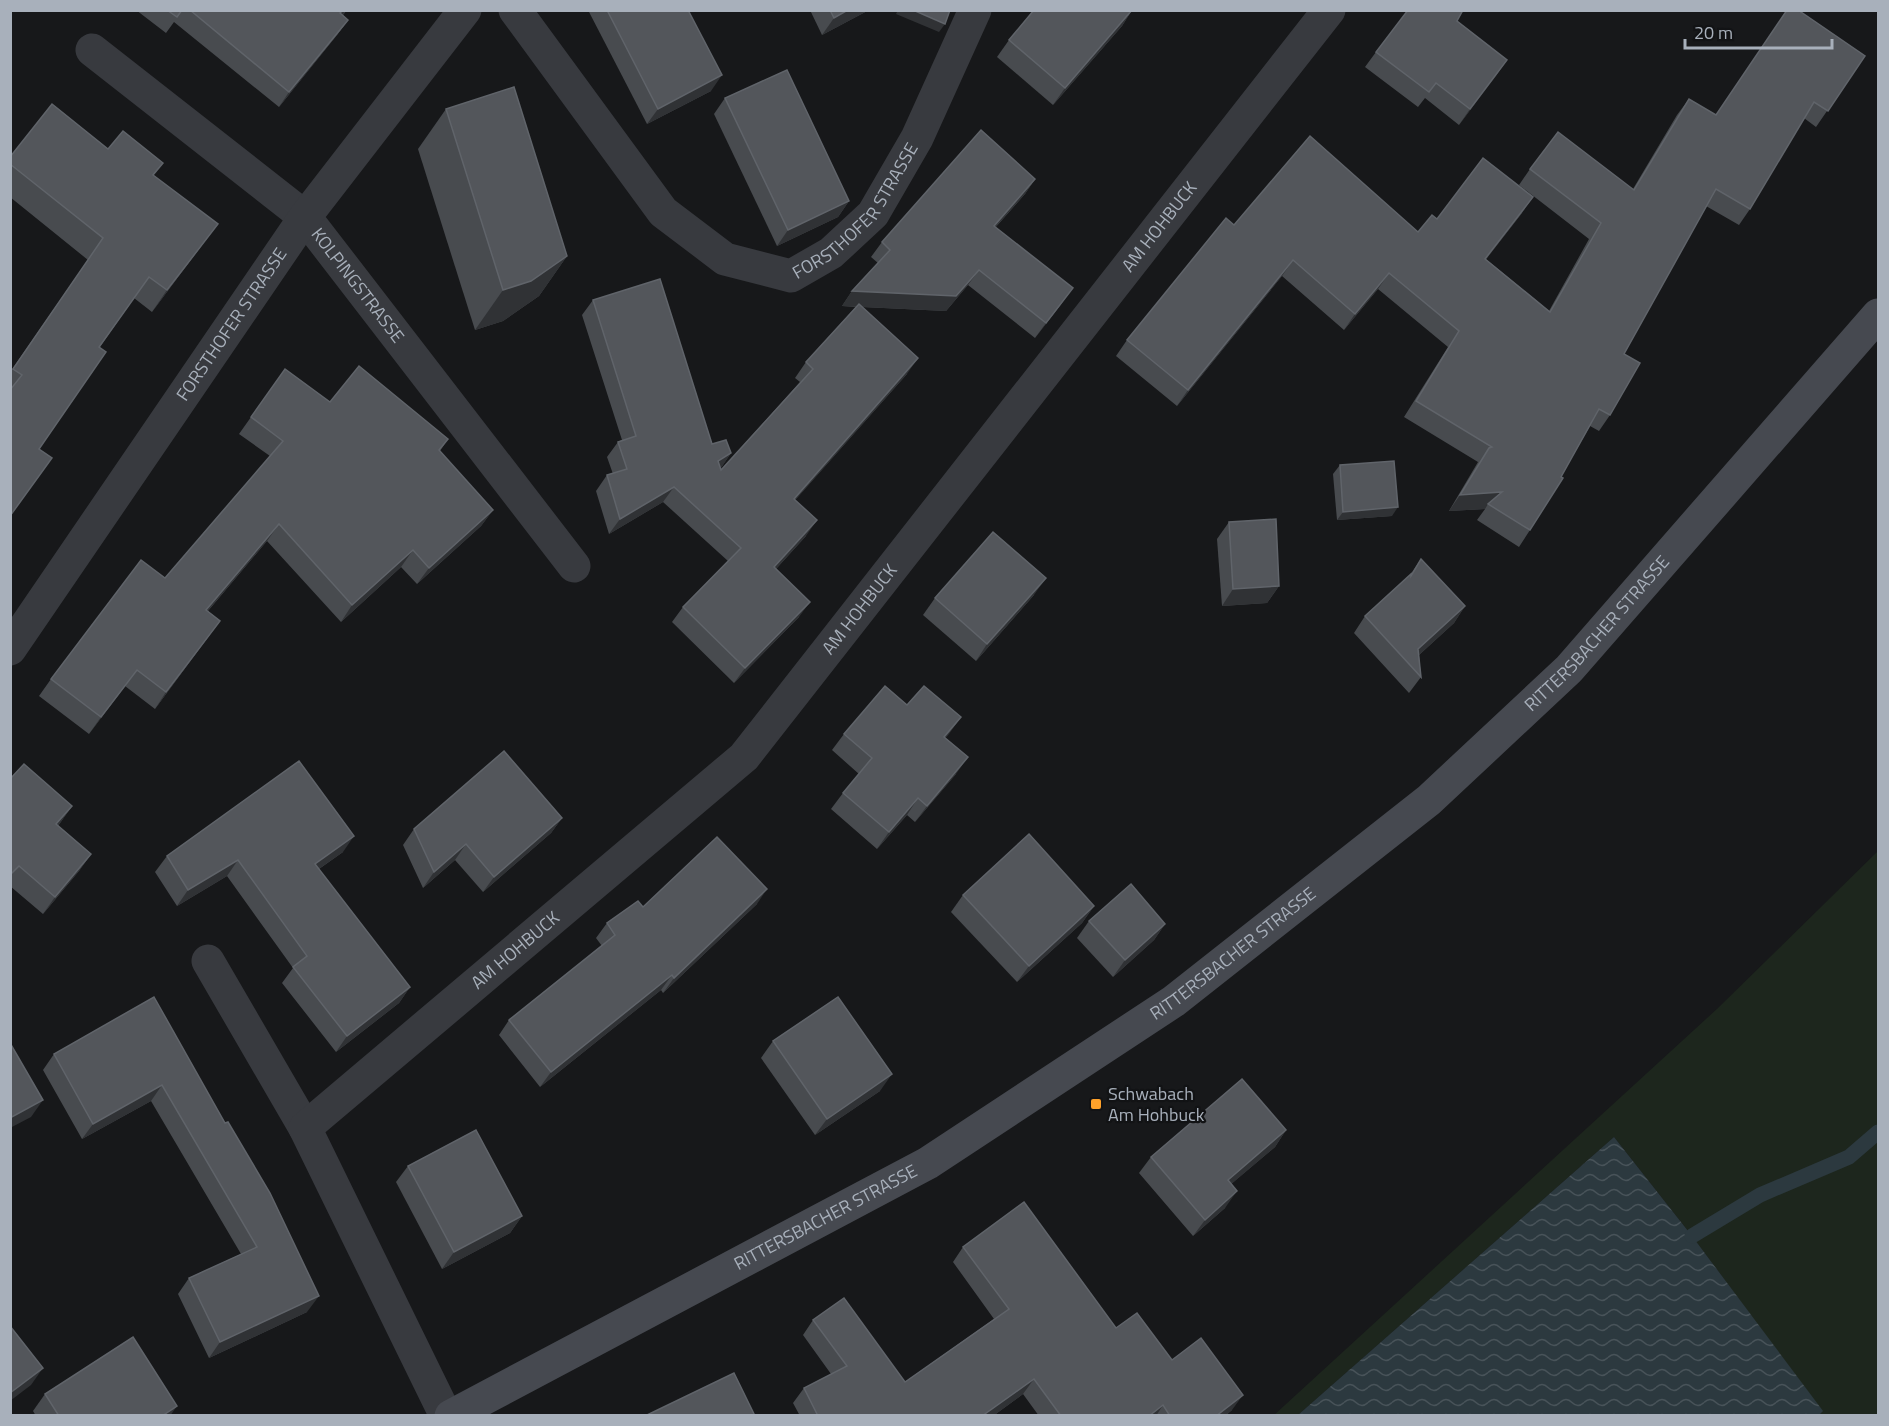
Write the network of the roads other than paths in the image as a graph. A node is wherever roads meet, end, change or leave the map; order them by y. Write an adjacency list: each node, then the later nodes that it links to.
1 (465, 10): 6 (street, FORSTHOFER STRASSE)
2 (515, 10): 3 (street, FORSTHOFER STRASSE)
3 (975, 10)
4 (1329, 10): 11 (street, AM HOHBUCK)
5 (92, 50): 6 (street, KOLPINGSTRASSE)
6 (305, 217): 8 (street, KOLPINGSTRASSE); 9 (street, FORSTHOFER STRASSE)
7 (1878, 315): 13 (main road, RITTERSBACHER STRASSE)
8 (574, 567)
9 (10, 649)
10 (208, 961): 11 (street)
11 (305, 1128): 12 (street)
12 (446, 1416)
13 (451, 1416)

